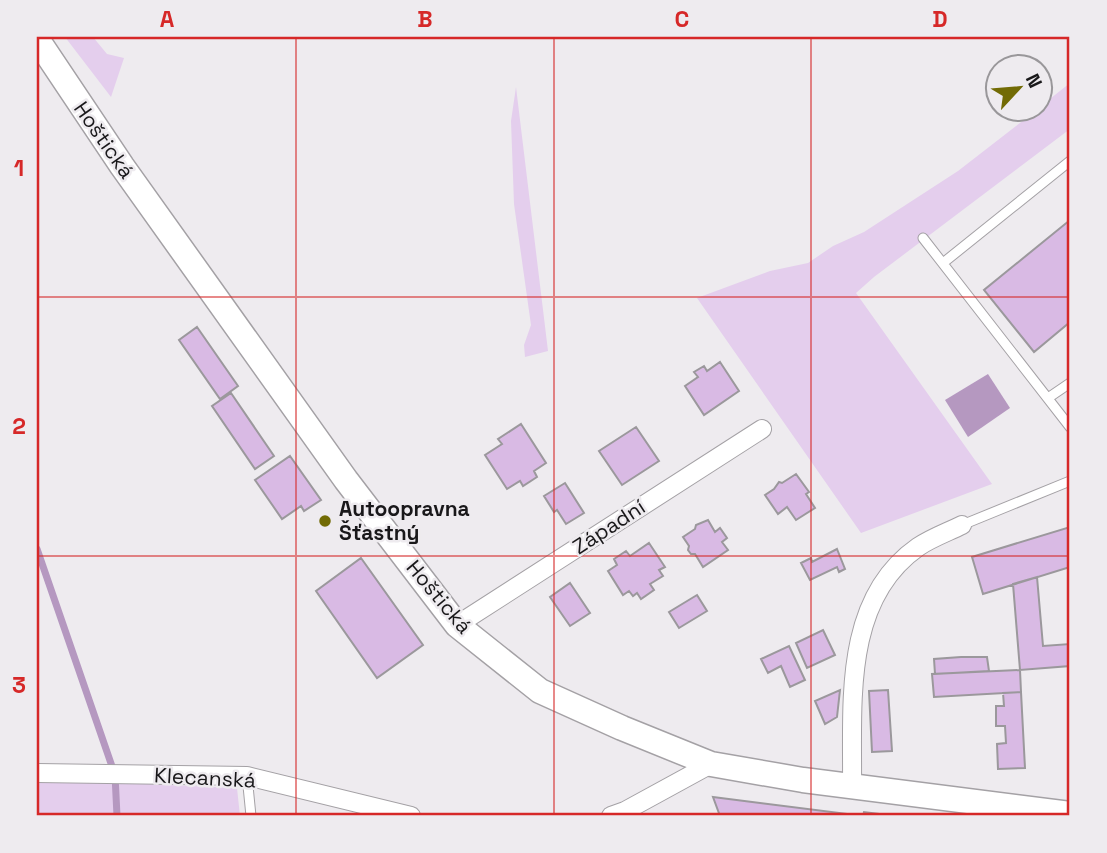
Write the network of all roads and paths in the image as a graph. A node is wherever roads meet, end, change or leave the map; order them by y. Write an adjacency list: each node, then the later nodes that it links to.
1 (37, 40): 11 (street, Hoštická)
2 (1070, 161): 4 (lane)
3 (923, 239): 4 (lane)
4 (943, 263): 6 (lane)
5 (1070, 383): 6 (lane)
6 (1048, 398): 7 (lane)
7 (1070, 427)
8 (762, 429): 11 (street, Západní)
9 (1070, 481): 10 (lane)
10 (962, 525): 15 (street)
11 (457, 625): 12 (street, Hoštická)
12 (711, 764): 15 (street, Hoštická); 19 (street)
13 (37, 773): 14 (street, Klecanská)
14 (247, 776): 17 (lane); 18 (street, Klecanská)
15 (852, 786): 16 (street, Hoštická)
16 (1070, 814)
17 (251, 816)
18 (411, 816)
19 (611, 816)

